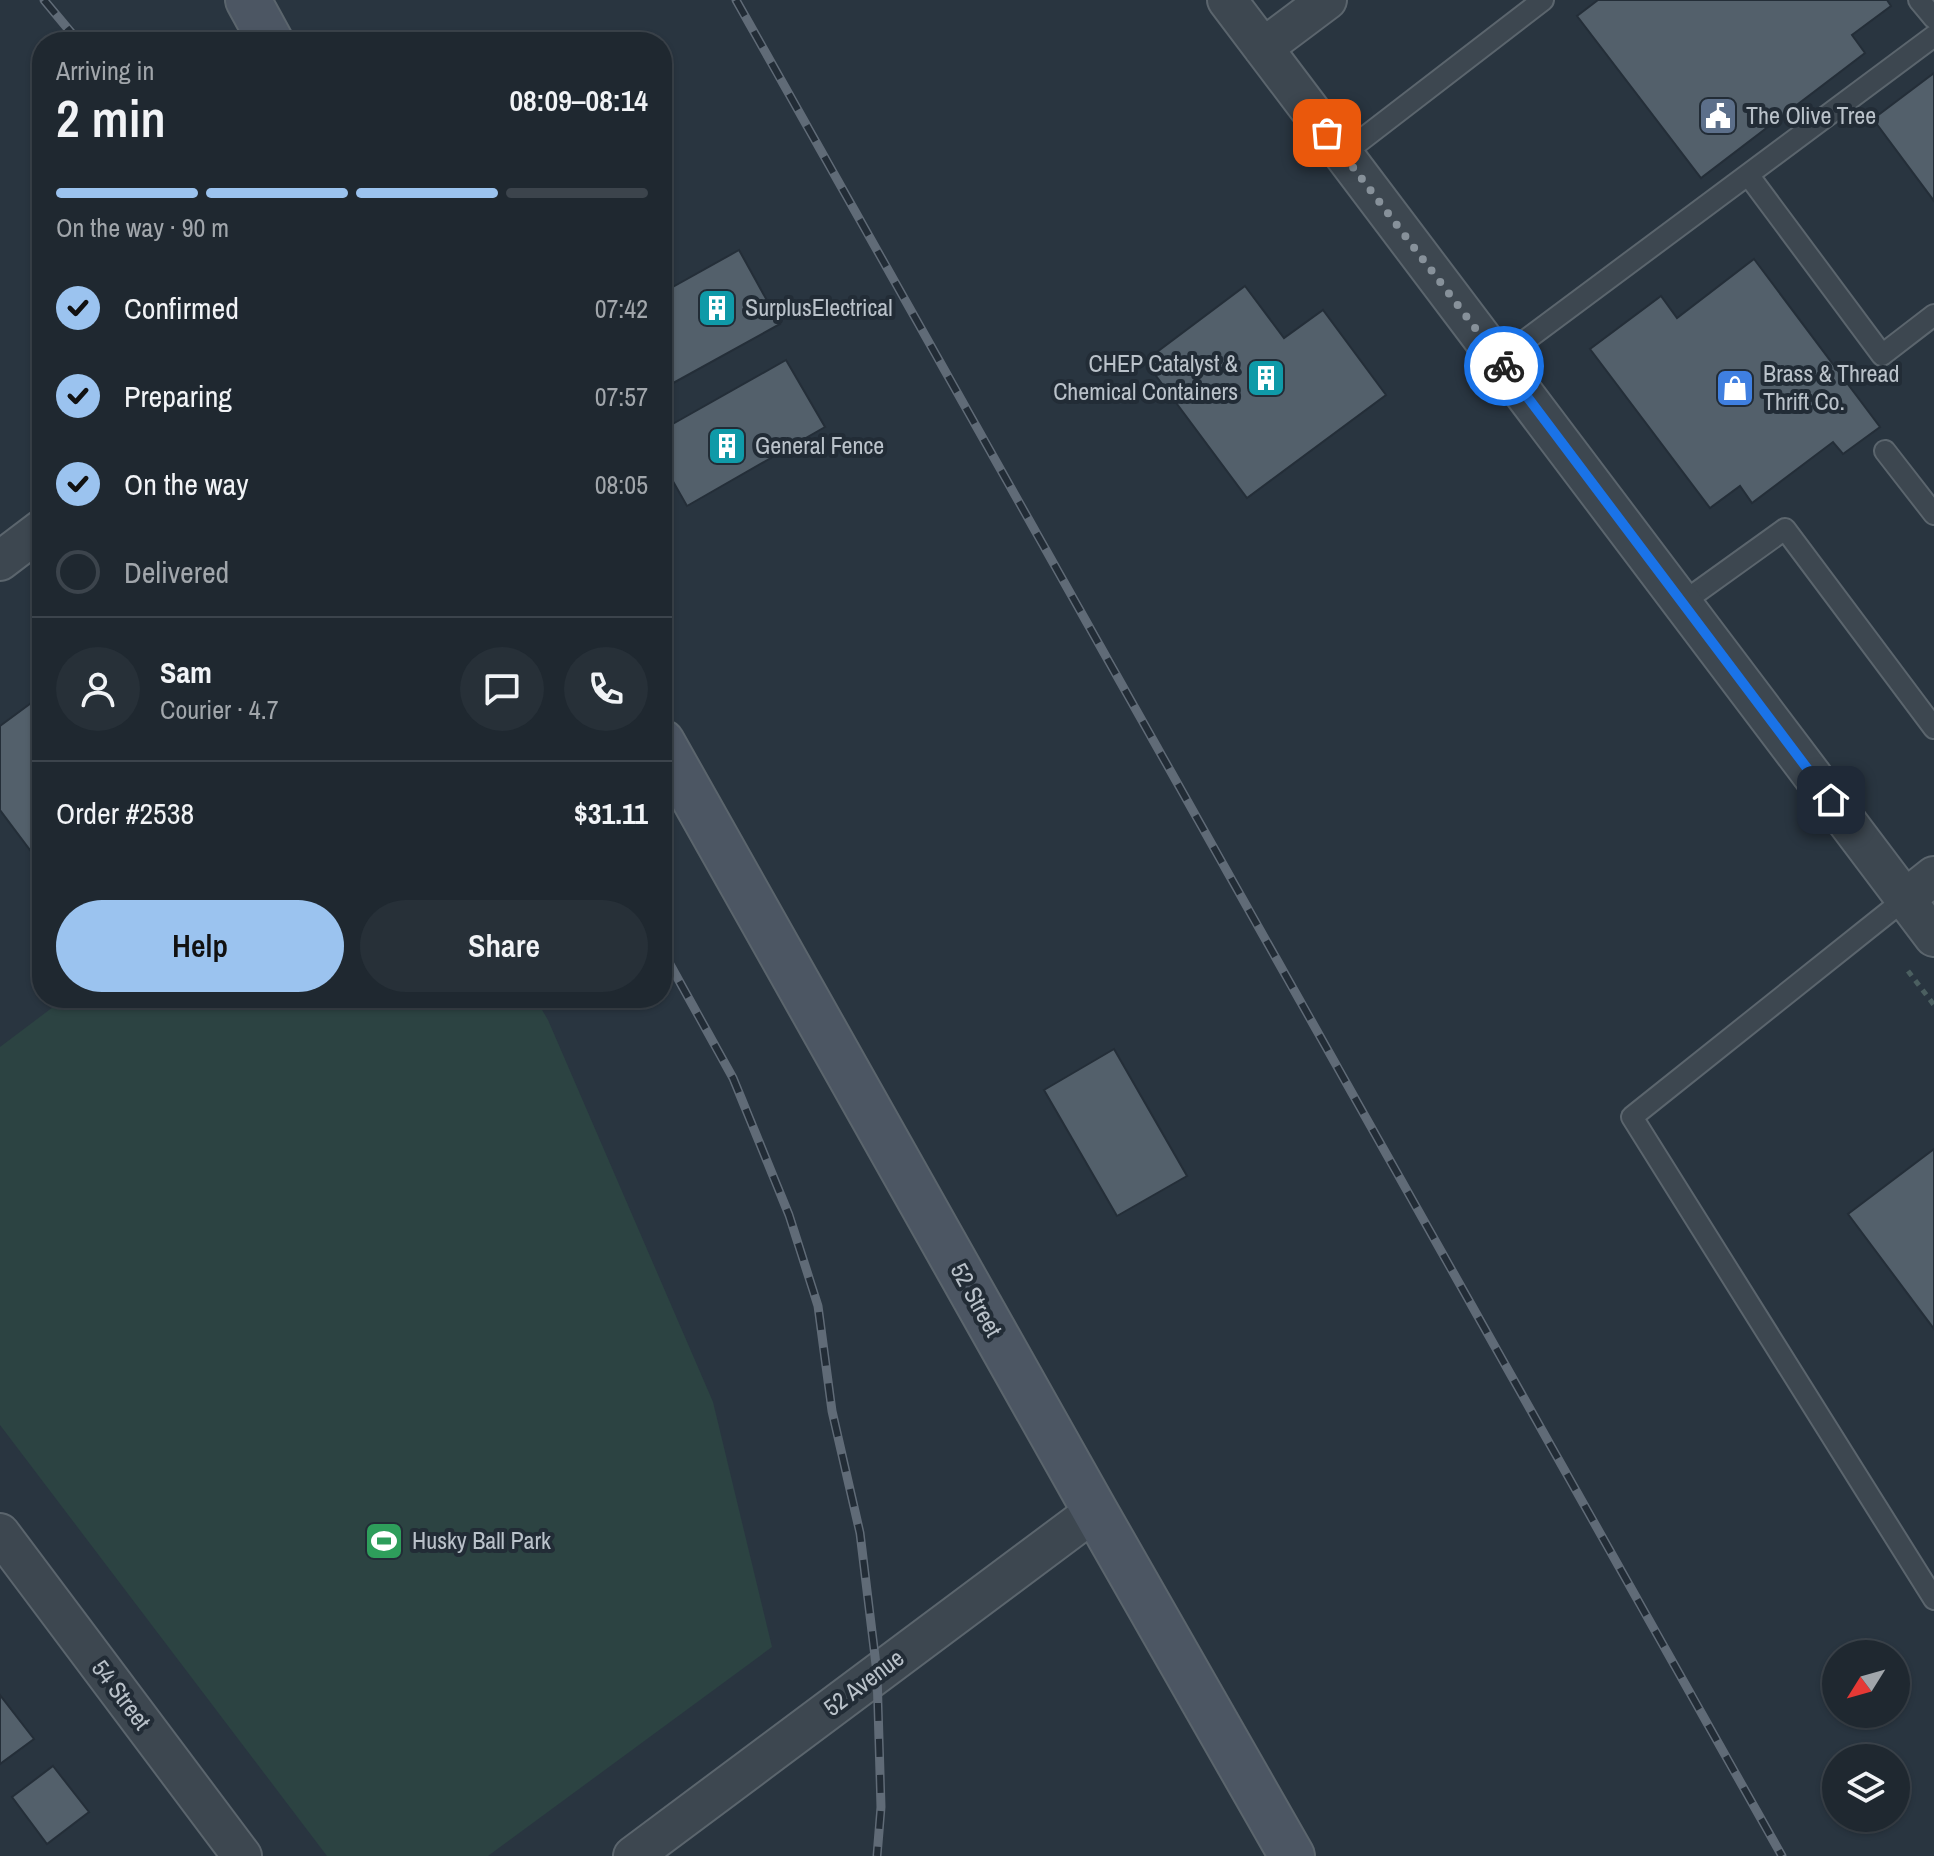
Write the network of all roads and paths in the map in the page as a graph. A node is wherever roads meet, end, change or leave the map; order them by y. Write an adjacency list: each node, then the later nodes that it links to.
1 (248, 0): 7 (main road)
2 (1227, 0): 9 (street)
3 (1327, 0): 9 (street)
4 (1543, 0): 10 (lane)
5 (1919, 0): 6 (lane)
6 (1934, 18)
7 (266, 32)
8 (1934, 36): 11 (lane)
9 (1263, 48): 10 (street)
10 (1343, 154): 13 (street)
11 (1749, 176): 12 (lane); 13 (lane)
12 (1934, 315)
13 (1499, 360): 18 (street)
14 (1885, 451): 15 (lane)
15 (1934, 514)
16 (32, 537): 17 (street)
17 (0, 561)
18 (1682, 603): 19 (lane); 21 (street)
19 (1934, 728)
20 (672, 760): 23 (main road, 52 Street)
21 (1920, 887): 22 (street); 25 (lane)
22 (1934, 937)
23 (1095, 1511): 27 (street, 52 Avenue); 28 (main road, 52 Street)
24 (0, 1533): 26 (street, 54 Street)
25 (1934, 1599)
26 (242, 1856)
27 (633, 1856)
28 (1292, 1856)

